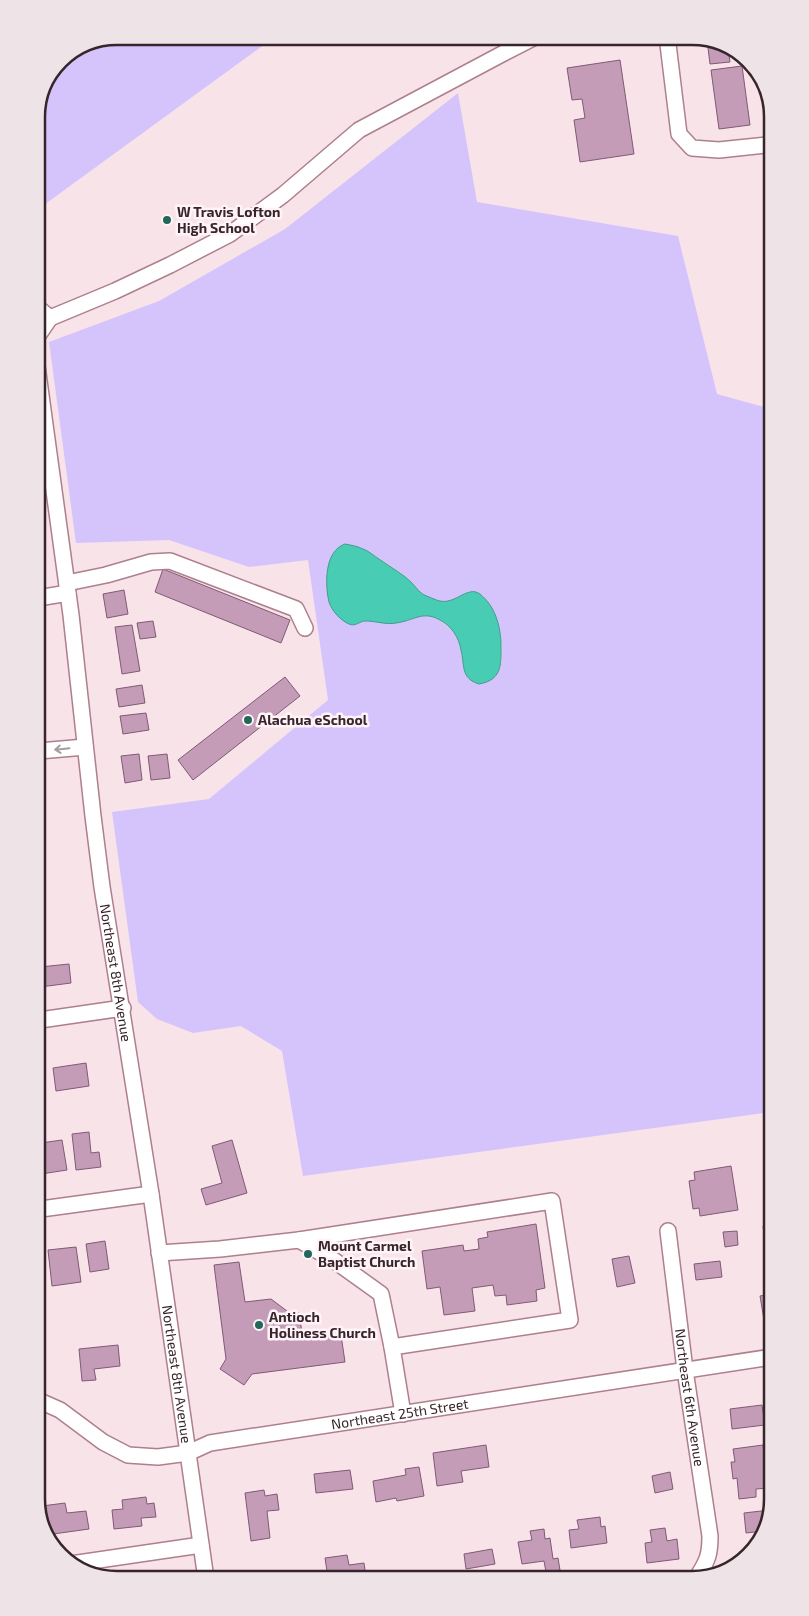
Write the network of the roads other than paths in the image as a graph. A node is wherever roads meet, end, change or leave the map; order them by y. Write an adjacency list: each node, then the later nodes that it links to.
1 (520, 45): 5 (street)
2 (669, 45): 3 (street)
3 (764, 145)
4 (45, 314): 5 (street)
5 (50, 318): 6 (street)
6 (45, 325)
7 (45, 420): 8 (street, Northeast 8th Avenue)
8 (67, 588): 9 (street); 10 (street); 11 (street, Northeast 8th Avenue)
9 (45, 596)
10 (305, 628)
11 (85, 747): 12 (street, one-way to 12); 13 (street, Northeast 8th Avenue)
12 (45, 750)
13 (123, 1008): 14 (street); 15 (street, Northeast 8th Avenue)
14 (45, 1019)
15 (151, 1194): 16 (street); 19 (street, Northeast 8th Avenue)
16 (45, 1208)
17 (668, 1230): 22 (street, Northeast 6th Avenue)
18 (299, 1240): 19 (street); 20 (street); 20 (street)
19 (160, 1252): 25 (street, Northeast 8th Avenue)
20 (392, 1347): 24 (street)
21 (764, 1358): 22 (street, Northeast 25th Street)
22 (685, 1370): 24 (street, Northeast 25th Street); 28 (street, Northeast 6th Avenue)
23 (45, 1403): 25 (street, Northeast 25th Street)
24 (403, 1414): 25 (street, Northeast 25th Street)
25 (188, 1453): 26 (street, Northeast 8th Avenue)
26 (201, 1546): 27 (street); 29 (street, Northeast 8th Avenue)
27 (83, 1562)
28 (702, 1568)
29 (205, 1571)

